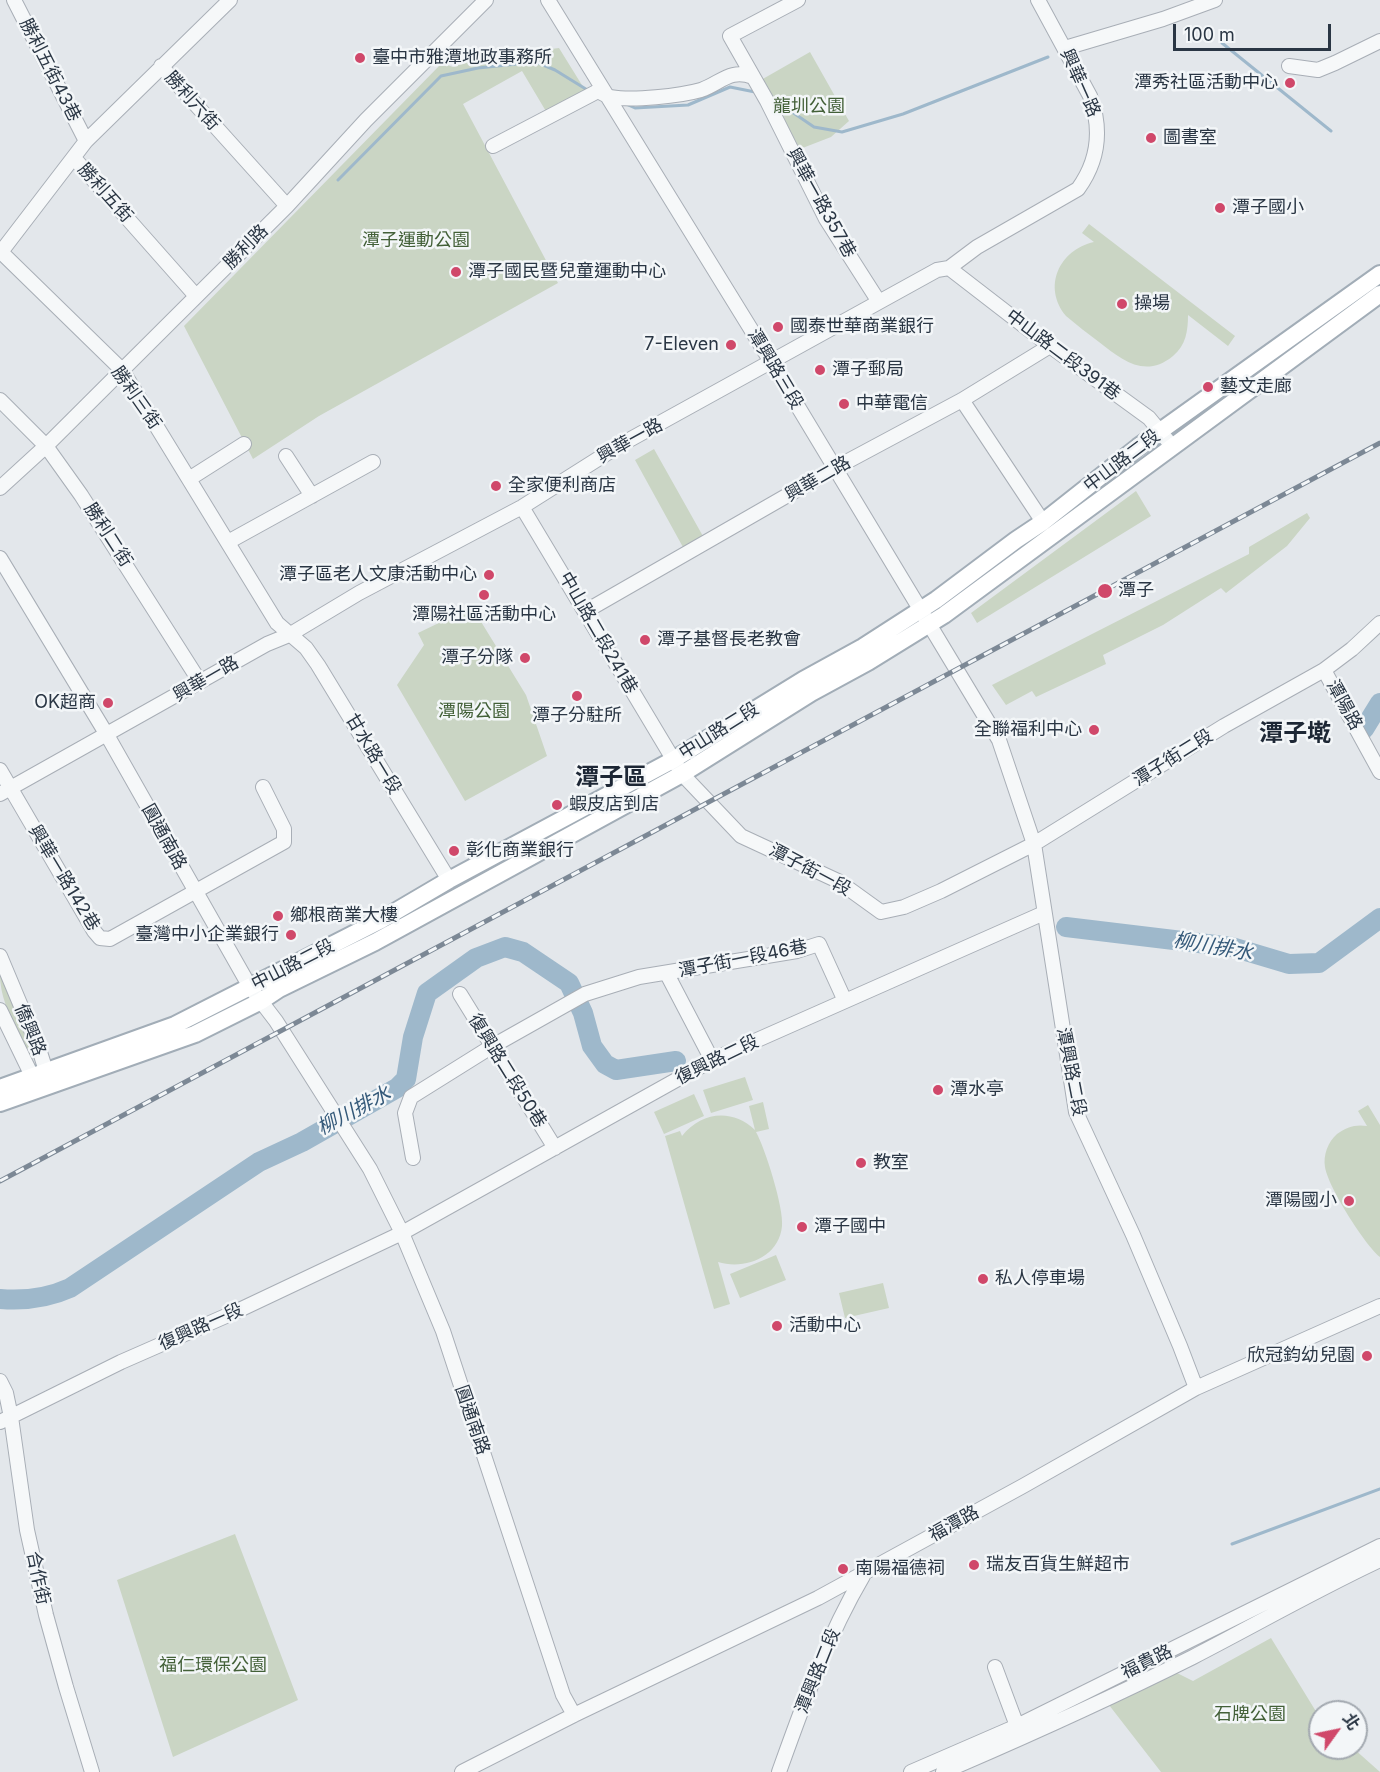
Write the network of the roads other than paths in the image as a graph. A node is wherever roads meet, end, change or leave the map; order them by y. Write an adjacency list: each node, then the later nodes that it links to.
1 (14, 0): 14 (street, 勝利五街43巷)
2 (230, 0): 10 (street, 勝利六街)
3 (486, 0): 17 (street, 勝利路)
4 (548, 0): 13 (street, 潭興路三段)
5 (798, 0): 12 (street, 興華一路357巷)
6 (1038, 0): 9 (street, 興華一路)
7 (1215, 0): 9 (street)
8 (1380, 41): 11 (street)
9 (1065, 48): 18 (street, 興華一路)
10 (161, 66): 14 (street, 勝利五街); 17 (street, 勝利六街)
11 (1289, 66)
12 (753, 77): 13 (street); 22 (street, 興華一路357巷)
13 (602, 97): 15 (street); 24 (street, 潭興路三段)
14 (86, 141): 16 (street, 勝利五街)
15 (493, 146)
16 (74, 158): 21 (street, 勝利五街); 25 (street, 勝利三街)
17 (287, 206): 21 (street, 勝利路)
18 (949, 268): 22 (street, 興華一路); 23 (street, 中山路二段391巷)
19 (1380, 274): 28 (main road, 中山路二段)
20 (1380, 294): 31 (main road, 中山路二段)
21 (196, 296): 25 (street, 勝利路)
22 (879, 302): 24 (street, 興華一路)
23 (1050, 346): 27 (street, 興華二路); 28 (street, 中山路二段391巷)
24 (771, 362): 34 (street, 潭興路三段); 38 (street, 興華一路)
25 (122, 370): 30 (street, 勝利路); 35 (street, 勝利三街)
26 (0, 400): 30 (street, 勝利二街)
27 (962, 400): 34 (street, 興華二路); 39 (street)
28 (1159, 433): 31 (street, 中山路二段391巷); 39 (main road, 中山路二段)
29 (244, 444): 35 (street)
30 (46, 446): 36 (street, 勝利路); 48 (street, 勝利二街)
31 (1172, 446): 45 (main road, 中山路二段)
32 (286, 456): 37 (street)
33 (373, 462): 37 (street)
34 (835, 468): 42 (street, 潭興路三段); 43 (street, 興華二路)
35 (189, 478): 40 (street, 勝利三街)
36 (0, 488)
37 (312, 496): 40 (street)
38 (522, 507): 43 (street, 中山路二段241巷); 46 (street, 興華一路)
39 (1043, 522): 42 (main road, 中山路二段)
40 (228, 542): 46 (street, 勝利三街)
41 (0, 558): 49 (street, 圓通南路)
42 (920, 610): 45 (street, 潭興路三段); 51 (main road, 中山路二段)
43 (586, 611): 51 (street, 中山路二段241巷)
44 (1380, 623): 47 (street, 潭子街二段)
45 (929, 625): 50 (street, 潭興路三段); 51 (main road, 中山路二段)
46 (289, 635): 48 (street, 興華一路); 57 (street, 甘水路一段)
47 (1319, 673): 53 (street, 潭陽路); 56 (street, 潭子街二段)
48 (201, 682): 49 (street, 興華一路)
49 (107, 735): 55 (street, 興華一路); 58 (street, 圓通南路)
50 (999, 740): 56 (street, 潭興路二段)
51 (677, 767): 56 (street, 潭子街一段); 57 (main road, 中山路二段); 62 (main road, 中山路二段)
52 (0, 770): 55 (street)
53 (1380, 772)
54 (263, 787): 58 (street)
55 (5, 792): 58 (street, 興華一路142巷)
56 (1034, 844): 59 (street, 潭興路二段)
57 (449, 880): 62 (main road, 中山路二段)
58 (195, 893): 62 (street, 圓通南路)
59 (1044, 913): 64 (street, 復興路二段); 76 (street, 潭興路二段)
60 (0, 956): 68 (street, 僑興路)
61 (668, 974): 64 (street, 潭子街一段46巷); 66 (street, 潭子街一段46巷); 67 (street)
62 (256, 994): 68 (main road, 中山路二段); 70 (main road, 中山路二段); 73 (street, 圓通南路)
63 (460, 994): 66 (street, 復興路二段50巷)
64 (845, 1002): 67 (street, 復興路二段)
65 (0, 1010): 68 (street, 僑興路)
66 (492, 1047): 71 (street, 復興路二段50巷); 72 (street, 潭子街一段46巷)
67 (712, 1060): 71 (street, 復興路二段)
68 (39, 1073): 69 (main road, 中山路二段)
69 (0, 1088)
70 (0, 1103)
71 (555, 1148): 73 (street, 復興路二段)
72 (412, 1158)
73 (402, 1233): 77 (street, 復興路一段); 82 (street, 圓通南路)
74 (1380, 1306): 76 (street, 福潭路)
75 (0, 1381): 77 (street, 合作街)
76 (1196, 1388): 80 (street, 福潭路)
77 (5, 1419): 84 (street, 合作街)
78 (1380, 1546): 83 (street, 福貴路)
79 (1380, 1560): 88 (street, 福貴路)
80 (864, 1574): 82 (street, 福潭路); 86 (street, 潭興路二段)
81 (995, 1667): 83 (street)
82 (573, 1715): 85 (street, 福潭路)
83 (1017, 1726): 87 (street, 福貴路)
84 (92, 1772)
85 (462, 1772)
86 (779, 1772)
87 (911, 1772)
88 (943, 1772)

